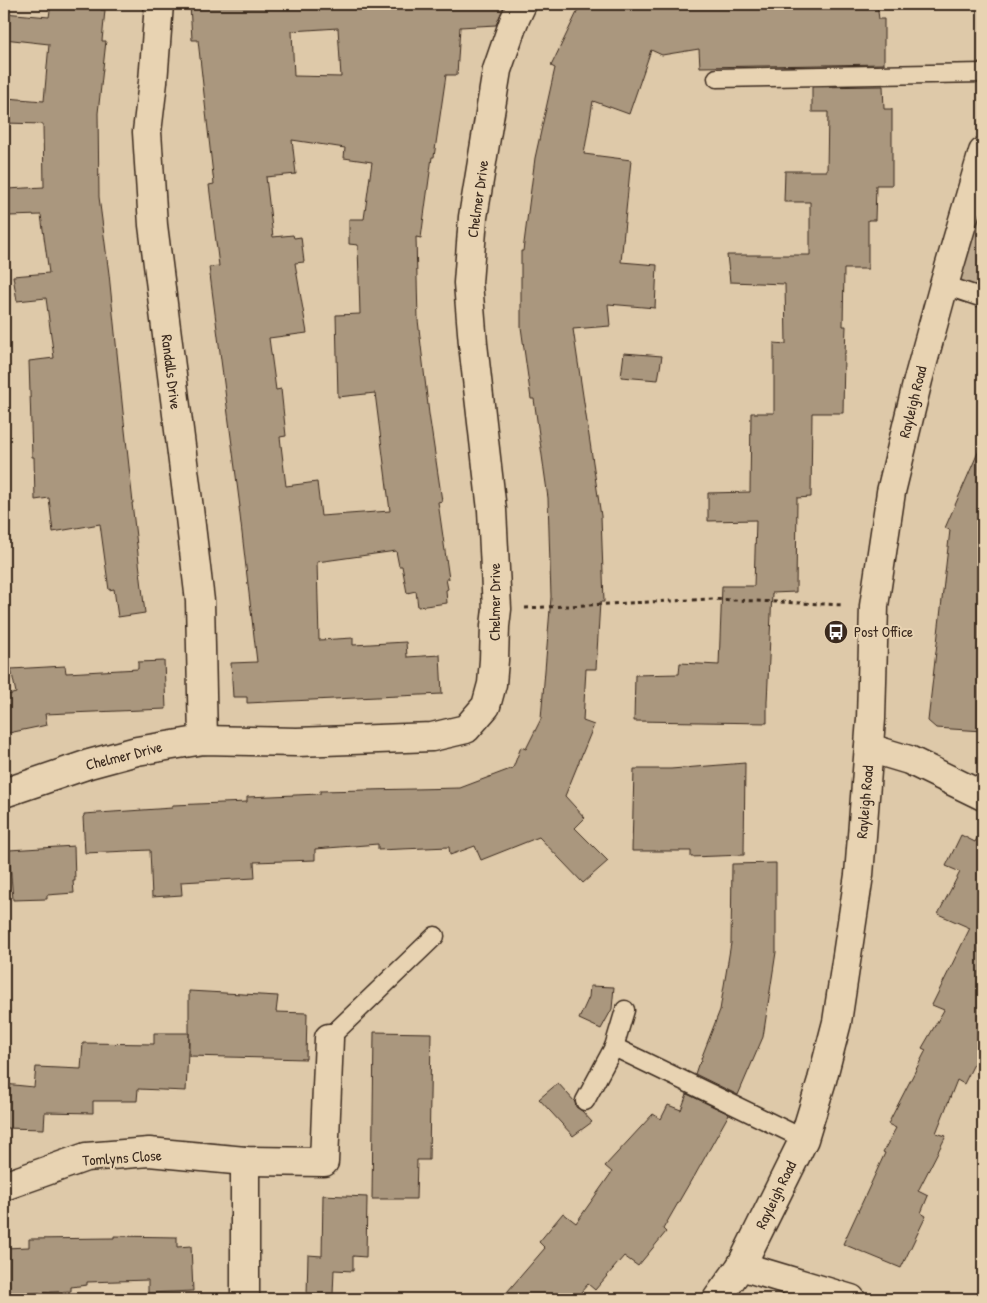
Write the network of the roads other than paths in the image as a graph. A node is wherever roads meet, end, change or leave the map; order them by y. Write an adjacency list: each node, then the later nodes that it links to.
1 (159, 4): 8 (street, Randalls Drive)
2 (522, 4): 8 (street, Chelmer Drive)
3 (983, 73): 4 (lane)
4 (717, 78)
5 (983, 152): 6 (street, Rayleigh Road)
6 (944, 285): 7 (lane); 9 (street, Rayleigh Road)
7 (983, 298)
8 (203, 740): 10 (street, Chelmer Drive)
9 (869, 748): 11 (street); 17 (street, Rayleigh Road)
10 (4, 793)
11 (983, 796)
12 (435, 936): 14 (lane)
13 (625, 1010): 15 (lane)
14 (329, 1038): 18 (street, Tomlyns Close)
15 (614, 1047): 16 (lane); 17 (lane)
16 (586, 1101)
17 (804, 1139): 20 (street, Rayleigh Road)
18 (245, 1161): 19 (street, Tomlyns Close); 21 (street)
19 (4, 1186)
20 (741, 1266): 22 (street, Rayleigh Road); 23 (street)
21 (245, 1299)
22 (716, 1299)
23 (851, 1299)

